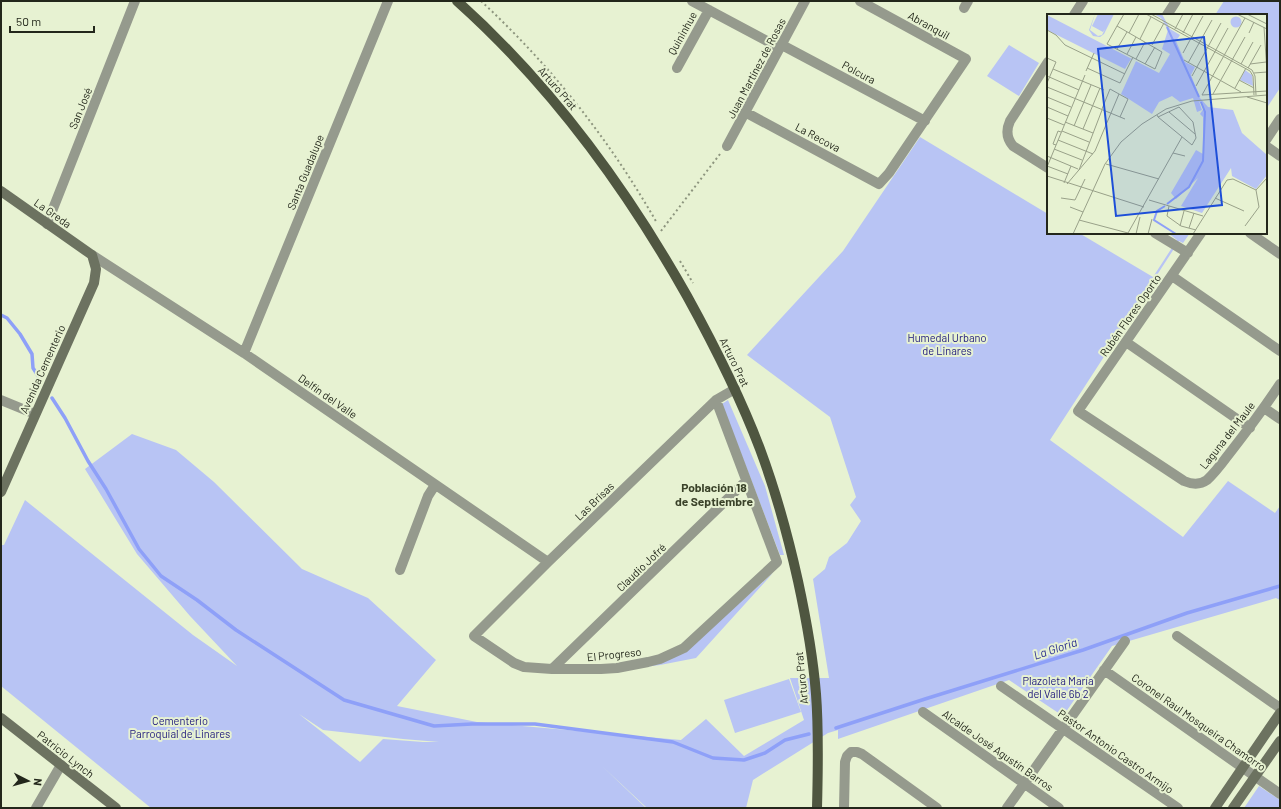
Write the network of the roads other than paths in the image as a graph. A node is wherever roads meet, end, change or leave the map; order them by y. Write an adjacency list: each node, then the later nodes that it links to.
1 (135, 1): 24 (street, San José)
2 (388, 1): 34 (street, Santa Guadalupe)
3 (457, 1): 36 (main road, Arturo Prat)
4 (692, 1): 9 (street, Polcura)
5 (805, 1): 12 (street, Juan Martínez de Rosas)
6 (860, 1): 17 (street, Abranquil)
7 (1083, 1): 10 (street)
8 (1176, 1): 11 (street)
9 (709, 10): 12 (street, Polcura); 14 (street, Quininhue)
10 (1075, 14)
11 (1168, 14)
12 (781, 46): 15 (street, Juan Martínez de Rosas); 17 (street, Polcura)
13 (1047, 64): 22 (street)
14 (677, 68)
15 (745, 112): 17 (street, La Recova); 19 (street, Juan Martínez de Rosas)
16 (1280, 119): 18 (street)
17 (924, 121)
18 (1267, 138)
19 (727, 146)
20 (1267, 147): 21 (street)
21 (1280, 156)
22 (1047, 167)
23 (1, 191): 24 (street, La Greda)
24 (47, 224): 30 (street, La Greda)
25 (1157, 234): 28 (street)
26 (1200, 234): 28 (street, Rubén Flores Oporto)
27 (1251, 234): 29 (street)
28 (1188, 253): 31 (street, Rubén Flores Oporto)
29 (1280, 254)
30 (92, 255): 34 (street, Delfín del Valle); 40 (street, Avenida Cementerio)
31 (1172, 276): 32 (street, Rubén Flores Oporto); 33 (street)
32 (1126, 342): 42 (street); 44 (street, Rubén Flores Oporto)
33 (1280, 351)
34 (244, 353): 45 (street, Delfín del Valle)
35 (1280, 384): 39 (street, Laguna del Maule)
36 (735, 389): 38 (street, Las Brisas); 68 (main road, Arturo Prat)
37 (1, 400): 40 (street)
38 (716, 400): 43 (street); 47 (street, Las Brisas)
39 (1264, 408): 41 (street); 42 (street, Laguna del Maule)
40 (35, 414): 46 (street, Avenida Cementerio)
41 (1280, 419)
42 (1250, 428): 44 (street, Laguna del Maule)
43 (746, 481): 52 (street, Claudio Jofré); 52 (street, El Progreso)
44 (1184, 481)
45 (435, 484): 47 (street, Delfín del Valle); 48 (street)
46 (1, 492)
47 (548, 562): 49 (street, Las Brisas)
48 (400, 570)
49 (474, 636): 52 (street, El Progreso)
50 (1177, 636): 55 (street)
51 (1125, 641): 53 (street)
52 (552, 669)
53 (1104, 670): 59 (street); 62 (street, Coronel Raul Mosqueira Chamorro)
54 (1001, 686): 59 (street, Pastor Antonio Castro Armijo)
55 (1280, 708)
56 (923, 712): 64 (street, Alcalde José Agustín Barros)
57 (1280, 713): 62 (street)
58 (1, 718): 61 (street, Patricio Lynch)
59 (1063, 728): 64 (street); 73 (street, Pastor Antonio Castro Armijo)
60 (1280, 740): 63 (street)
61 (61, 765): 66 (street); 67 (street, Patricio Lynch)
62 (1243, 768): 63 (street, Coronel Raul Mosqueira Chamorro); 74 (street)
63 (1255, 776): 65 (street, Coronel Raul Mosqueira Chamorro); 75 (street)
64 (1024, 783): 71 (street); 72 (street, Alcalde José Agustín Barros)
65 (1280, 794)
66 (36, 808)
67 (116, 808)
68 (817, 808)
69 (844, 808): 70 (street)
70 (937, 808)
71 (1007, 808)
72 (1059, 808)
73 (1178, 808)
74 (1215, 808)
75 (1233, 808)

